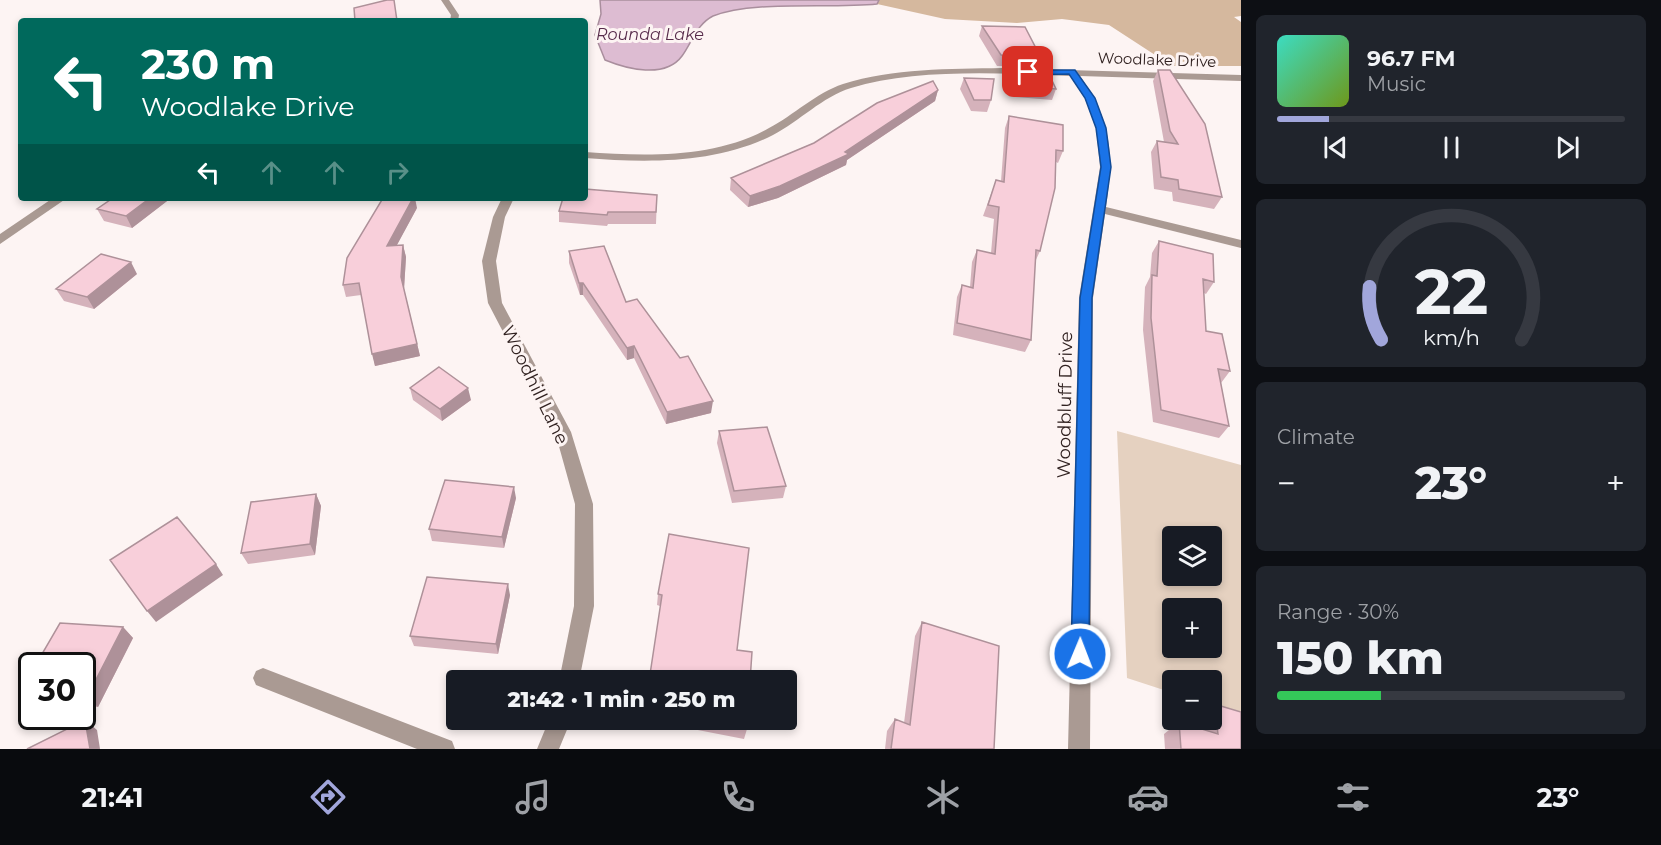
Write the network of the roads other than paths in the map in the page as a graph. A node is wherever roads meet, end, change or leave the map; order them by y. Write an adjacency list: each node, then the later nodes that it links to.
1 (445, 0): 2 (street)
2 (454, 18)
3 (1072, 72): 4 (street, Woodlake Drive); 5 (street, Woodlake Drive); 8 (street, Woodbluff Drive)
4 (1241, 78)
5 (588, 155)
6 (57, 201): 9 (street)
7 (507, 201): 11 (street, Woodhill Lane)
8 (1100, 209): 10 (street); 16 (street, Woodbluff Drive)
9 (0, 240)
10 (1241, 244)
11 (571, 670)
12 (263, 678): 14 (street)
13 (556, 730): 15 (street)
14 (444, 749)
15 (548, 749)
16 (1079, 749)

